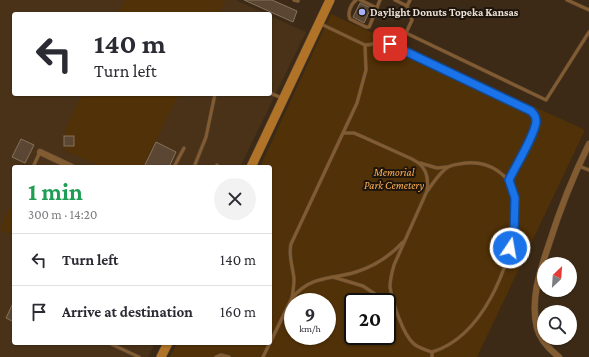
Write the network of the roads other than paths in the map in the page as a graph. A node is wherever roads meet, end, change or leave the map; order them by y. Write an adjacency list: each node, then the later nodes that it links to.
1 (294, 0): 2 (lane)
2 (298, 0)
3 (330, 0): 13 (main road)
4 (356, 0): 11 (lane)
5 (360, 0): 11 (lane)
6 (380, 0): 11 (lane)
7 (395, 0): 10 (lane)
8 (410, 0): 10 (lane)
9 (567, 0): 12 (lane)
10 (407, 6): 14 (lane)
11 (377, 8)
12 (589, 10)
13 (319, 23): 15 (lane); 18 (main road)
14 (589, 32)
15 (365, 44): 19 (lane); 32 (lane)
16 (272, 94): 18 (lane)
17 (216, 96): 27 (lane)
18 (283, 99): 28 (main road)
19 (344, 133): 23 (lane); 36 (lane)
20 (589, 144): 29 (street)
21 (184, 148): 26 (lane)
22 (40, 152): 24 (lane); 25 (street)
23 (418, 162): 30 (lane); 33 (lane)
24 (34, 165)
25 (68, 165)
26 (175, 165)
27 (195, 165)
28 (252, 165)
29 (579, 166): 31 (lane); 52 (street)
30 (448, 167): 32 (lane); 33 (lane)
31 (589, 170)
32 (509, 180): 45 (lane)
33 (427, 192): 34 (lane)
34 (405, 239): 35 (lane); 39 (lane)
35 (331, 277): 37 (lane); 38 (lane)
36 (293, 293)
37 (296, 293)
38 (374, 293)
39 (397, 313): 45 (lane)
40 (284, 314): 41 (lane)
41 (272, 339)
42 (113, 345): 46 (lane)
43 (167, 345): 47 (main road)
44 (269, 345): 50 (lane)
45 (432, 352): 51 (lane)
46 (139, 357)
47 (161, 357)
48 (216, 357): 49 (lane)
49 (229, 357)
50 (263, 357)
51 (432, 357)
52 (559, 357)

